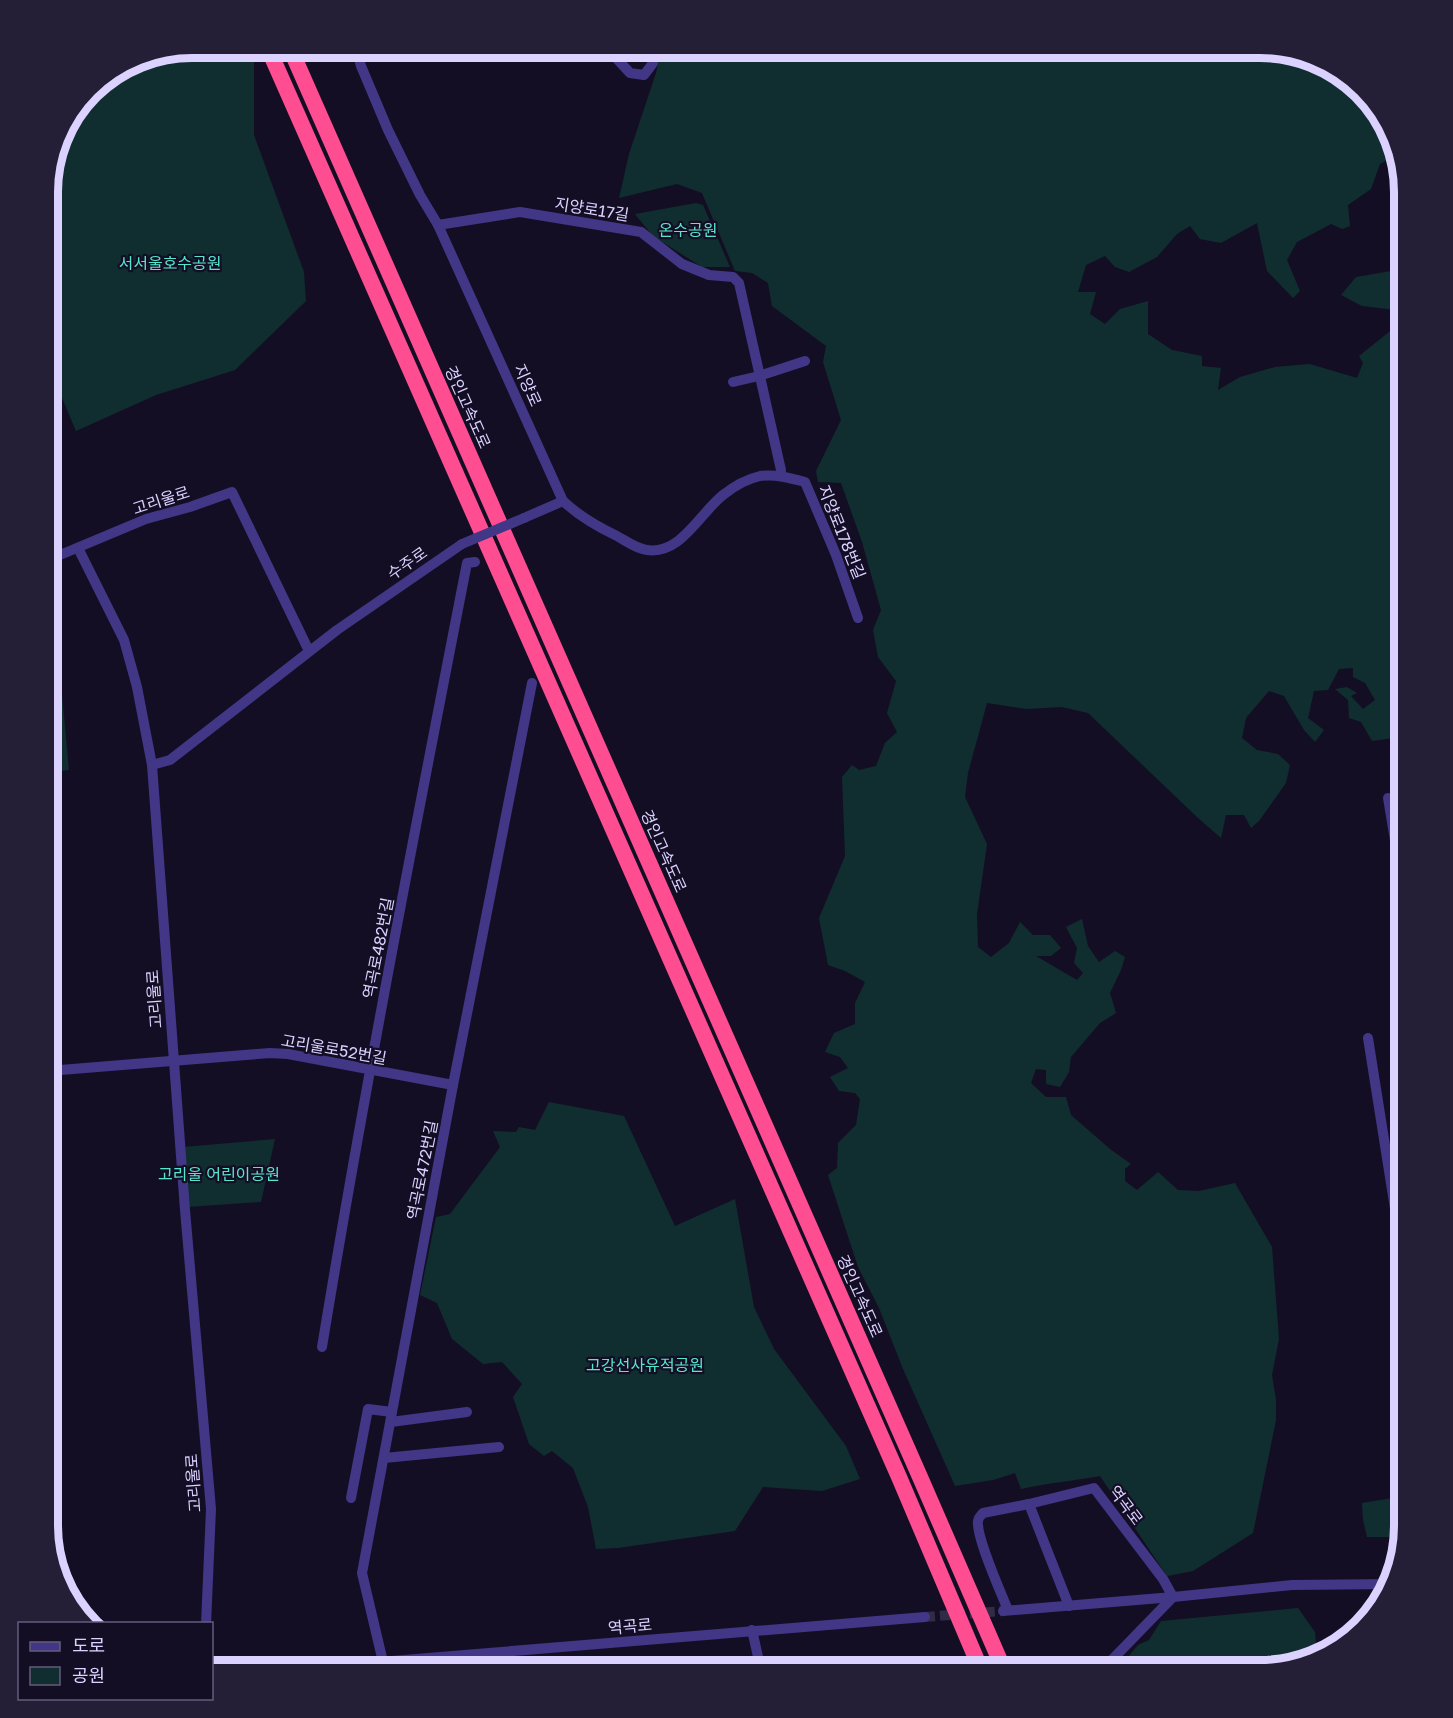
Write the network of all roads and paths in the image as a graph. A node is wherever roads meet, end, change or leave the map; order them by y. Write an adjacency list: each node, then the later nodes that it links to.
1 (273, 59): 43 (highway)
2 (295, 59): 44 (highway, 경인고속도로)
3 (359, 59): 6 (street, 지양로)
4 (617, 59): 5 (street)
5 (653, 59)
6 (438, 225): 8 (street, 지양로17길); 11 (street, 지양로)
7 (805, 362): 8 (street)
8 (759, 376): 9 (street); 10 (street, 지양로17길)
9 (733, 382)
10 (780, 476): 11 (street, 지양로); 15 (street, 지양로178번길)
11 (563, 501): 16 (street, 수주로, bridge)
12 (78, 548): 13 (street); 16 (street, 고리울로); 18 (street, 고리울로)
13 (59, 556)
14 (475, 562): 24 (street, 역곡로482번길)
15 (858, 618)
16 (309, 651): 18 (street, 수주로)
17 (532, 683): 25 (street, 역곡로472번길)
18 (152, 765): 22 (street, 고리울로)
19 (1388, 798): 20 (street)
20 (1394, 839)
21 (1368, 1038): 26 (street)
22 (174, 1060): 23 (street, 고리울로52번길); 24 (street, 고리울로52번길); 38 (street, 고리울로)
23 (58, 1070)
24 (371, 1070): 25 (street, 고리울로52번길); 27 (street, 역곡로482번길)
25 (453, 1085): 29 (street, 역곡로472번길)
26 (1394, 1202)
27 (322, 1347)
28 (466, 1413): 29 (street)
29 (391, 1417): 31 (street, 역곡로472번길); 32 (street)
30 (500, 1448): 31 (street)
31 (384, 1458): 40 (street, 역곡로472번길)
32 (351, 1498)
33 (1029, 1503): 35 (street, 역곡로); 36 (street); 36 (street)
34 (1381, 1584): 35 (street)
35 (1173, 1597): 36 (street); 45 (street)
36 (1069, 1606)
37 (925, 1617): 39 (street, 역곡로)
38 (206, 1622)
39 (752, 1630): 41 (street, 역곡로); 42 (street)
40 (382, 1660)
41 (405, 1660)
42 (759, 1660)
43 (977, 1660)
44 (1000, 1660)
45 (1112, 1660)

